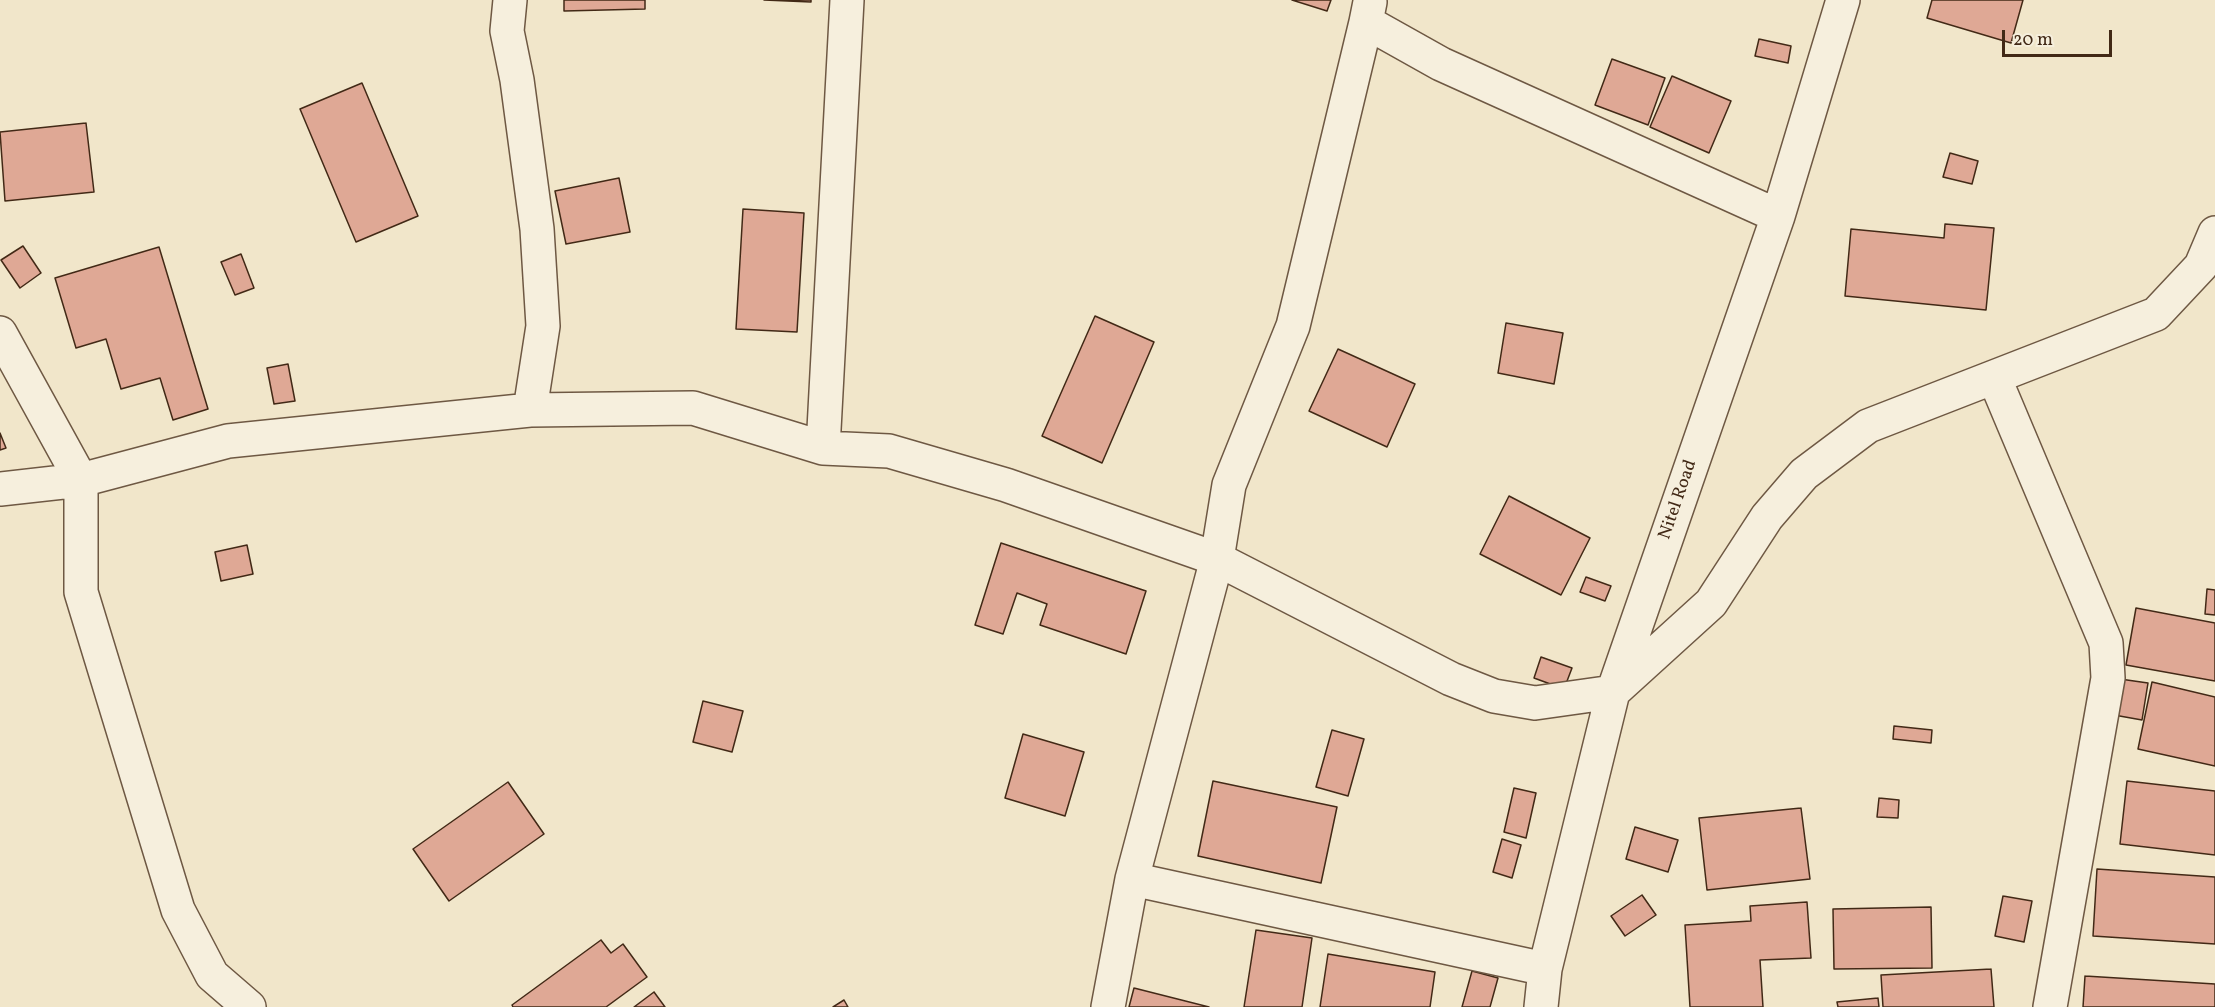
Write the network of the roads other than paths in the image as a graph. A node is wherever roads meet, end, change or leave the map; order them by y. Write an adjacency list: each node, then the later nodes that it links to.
1 (510, 0): 9 (street)
2 (847, 0): 10 (street)
3 (1843, 0): 5 (street, Nitel Road)
4 (1368, 11): 5 (street); 13 (street)
5 (1778, 216): 14 (street, Nitel Road)
6 (2215, 233): 8 (street)
7 (0, 333): 11 (street)
8 (1994, 377): 14 (street); 20 (street)
9 (530, 410): 10 (street); 11 (street)
10 (823, 448): 13 (street)
11 (81, 480): 12 (street); 17 (street)
12 (0, 489)
13 (1217, 559): 14 (street); 15 (street)
14 (1613, 692): 16 (street, Nitel Road)
15 (1132, 879): 16 (street); 18 (street)
16 (1545, 969): 19 (street, Nitel Road)
17 (249, 1007)
18 (1108, 1007)
19 (1541, 1007)
20 (2050, 1007)

